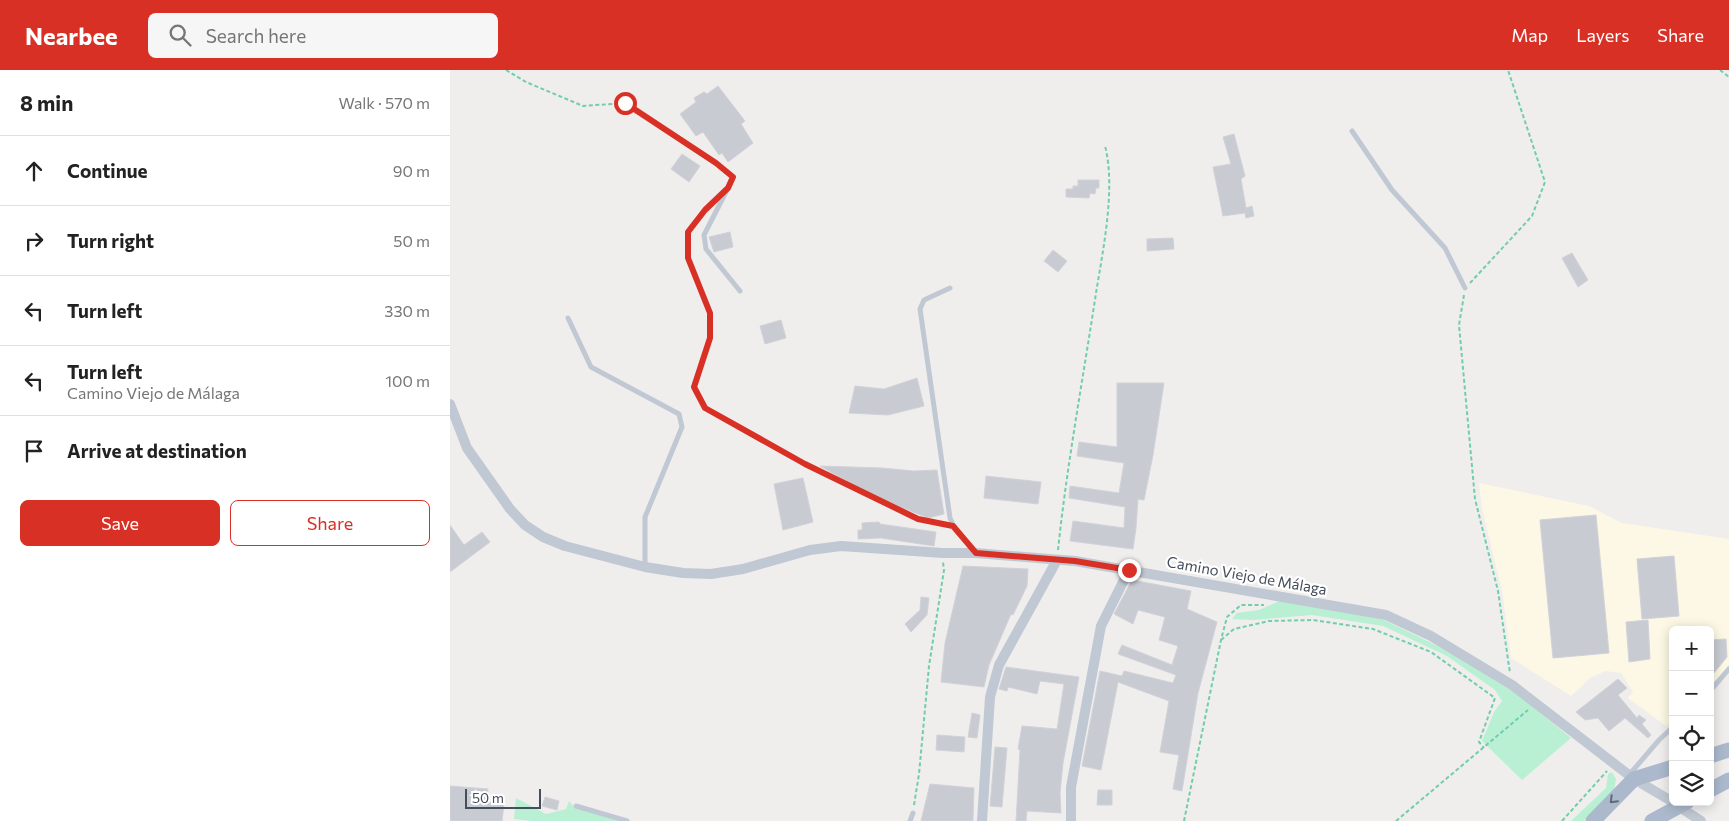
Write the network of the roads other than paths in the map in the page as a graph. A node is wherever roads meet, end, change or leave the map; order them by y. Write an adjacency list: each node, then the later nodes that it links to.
1 (1352, 131): 4 (lane)
2 (728, 188): 5 (lane)
3 (950, 288): 8 (lane)
4 (1465, 288)
5 (740, 291)
6 (568, 318): 10 (lane)
7 (450, 404): 10 (street, Camino Viejo de Málaga)
8 (976, 553): 9 (street, Camino Viejo de Málaga); 10 (street, Camino Viejo de Málaga)
9 (1056, 560): 11 (street, Camino Viejo de Málaga); 29 (street)
10 (645, 567)
11 (1129, 570): 18 (street, Camino Viejo de Málaga); 30 (street)
12 (1729, 669): 13 (lane)
13 (1714, 686)
14 (1669, 731): 18 (lane)
15 (1729, 750): 16 (main road)
16 (1714, 755)
17 (1669, 768): 18 (main road)
18 (1632, 777): 21 (street, Camino Viejo de Málaga); 31 (main road, one-way to 31)
19 (1729, 780): 20 (main road)
20 (1714, 788)
21 (1669, 800)
22 (576, 806): 27 (lane)
23 (1679, 806): 26 (street, Camino Viejo de Málaga)
24 (1680, 806): 32 (main road)
25 (913, 813): 28 (lane)
26 (1699, 820)
27 (627, 821)
28 (910, 821)
29 (982, 821)
30 (1071, 821)
31 (1593, 821)
32 (1652, 821)

